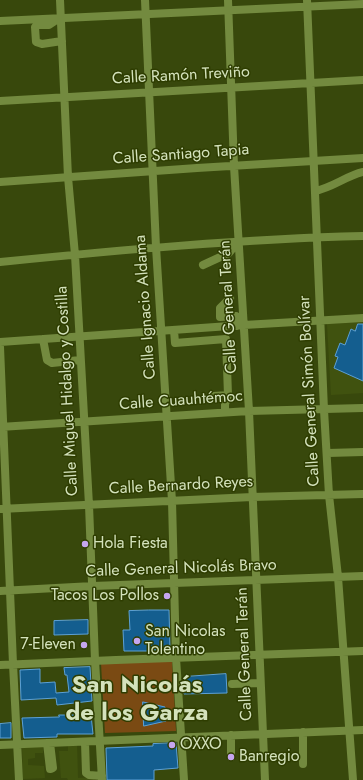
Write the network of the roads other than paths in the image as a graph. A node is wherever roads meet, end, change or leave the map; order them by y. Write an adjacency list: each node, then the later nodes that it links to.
1 (60, 0): 8 (street, Calle Miguel Hidalgo y Costilla)
2 (144, 0): 7 (street, Calle Ignacio Aldama)
3 (228, 0): 6 (street, Calle General Terán)
4 (361, 2): 5 (street)
5 (307, 3): 6 (street); 12 (street, Calle General Simón Bolívar)
6 (229, 10): 7 (street); 13 (street, Calle General Terán)
7 (145, 14): 8 (street); 14 (street, Calle Ignacio Aldama)
8 (61, 18): 9 (street); 10 (street, Calle Miguel Hidalgo y Costilla); 10 (street)
9 (0, 21)
10 (62, 41): 15 (street, Calle Miguel Hidalgo y Costilla)
11 (363, 80): 12 (street, Calle Ramón Treviño)
12 (310, 83): 13 (street, Calle Ramón Treviño); 18 (street, Calle General Simón Bolívar)
13 (232, 87): 14 (street, Calle Ramón Treviño); 19 (street, Calle General Terán)
14 (148, 92): 15 (street, Calle Ramón Treviño); 20 (street, Calle Ignacio Aldama)
15 (65, 97): 16 (street, Calle Ramón Treviño); 22 (street, Calle Miguel Hidalgo y Costilla)
16 (0, 101)
17 (363, 158): 18 (street, Calle Santiago Tapia)
18 (313, 161): 19 (street, Calle Santiago Tapia); 24 (street, Calle General Simón Bolívar)
19 (234, 166): 20 (street, Calle Santiago Tapia); 27 (street, Calle General Terán)
20 (152, 171): 22 (street, Calle Santiago Tapia); 28 (street, Calle Ignacio Aldama)
21 (363, 172): 24 (street)
22 (68, 177): 23 (street, Calle Santiago Tapia); 29 (street, Calle Miguel Hidalgo y Costilla)
23 (0, 182)
24 (315, 191): 26 (street, Calle General Simón Bolívar)
25 (363, 236): 26 (street)
26 (317, 237): 27 (street); 34 (street, Calle General Simón Bolívar)
27 (239, 241): 28 (street); 31 (street); 35 (street, Calle General Terán)
28 (156, 247): 29 (street); 37 (street, Calle Ignacio Aldama)
29 (74, 255): 30 (street); 38 (street, Calle Miguel Hidalgo y Costilla)
30 (0, 262)
31 (203, 265)
32 (230, 298): 35 (street)
33 (363, 318): 34 (street)
34 (321, 320): 35 (street); 46 (street, Calle General Simón Bolívar)
35 (240, 325): 36 (street); 47 (street, Calle General Terán)
36 (174, 330): 37 (street); 43 (street)
37 (162, 331): 38 (street); 49 (street, Calle Ignacio Aldama)
38 (78, 337): 39 (street); 42 (street, Calle Miguel Hidalgo y Costilla)
39 (42, 339): 40 (street); 42 (street)
40 (0, 342)
41 (0, 347): 51 (street)
42 (80, 360): 50 (street, Calle Miguel Hidalgo y Costilla)
43 (228, 395): 44 (street); 48 (street)
44 (214, 396)
45 (363, 408): 46 (street, Calle Cuauhtémoc)
46 (324, 410): 47 (street, Calle Cuauhtémoc); 53 (street, Calle General Simón Bolívar)
47 (249, 411): 48 (street, Calle Cuauhtémoc); 56 (street, Calle General Terán)
48 (225, 412): 49 (street, Calle Cuauhtémoc)
49 (167, 416): 50 (street, Calle Cuauhtémoc); 57 (street, Calle Ignacio Aldama)
50 (84, 422): 51 (street, Calle Cuauhtémoc); 58 (street, Calle Miguel Hidalgo y Costilla)
51 (2, 427): 59 (street)
52 (363, 452): 53 (street)
53 (328, 453): 55 (street, Calle General Simón Bolívar)
54 (363, 494): 55 (street, Calle Bernardo Reyes)
55 (329, 495): 56 (street, Calle Bernardo Reyes); 61 (street, Calle General Simón Bolívar)
56 (252, 497): 57 (street, Calle Bernardo Reyes); 62 (street, Calle General Terán)
57 (172, 501): 58 (street, Calle Bernardo Reyes); 63 (street, Calle Ignacio Aldama)
58 (89, 504): 59 (street, Calle Bernardo Reyes); 64 (street, Calle Miguel Hidalgo y Costilla)
59 (4, 509): 65 (street)
60 (363, 576): 61 (street, Calle General Nicolás Bravo)
61 (338, 578): 62 (street, Calle General Nicolás Bravo); 67 (street, Calle General Simón Bolívar)
62 (256, 581): 63 (street, Calle General Nicolás Bravo); 69 (street, Calle General Terán)
63 (174, 583): 64 (street, Calle General Nicolás Bravo); 70 (street, Calle Ignacio Aldama)
64 (93, 586): 65 (street, Calle General Nicolás Bravo); 71 (street, Calle Miguel Hidalgo y Costilla)
65 (10, 590): 66 (street, Calle General Nicolás Bravo); 72 (street)
66 (0, 591)
67 (344, 651): 68 (street); 69 (street); 76 (street, Calle General Simón Bolívar)
68 (363, 651)
69 (259, 655): 70 (street); 74 (street, Calle General Terán)
70 (176, 658): 71 (street); 81 (street, Calle Ignacio Aldama)
71 (95, 660): 72 (street); 82 (street, Calle Miguel Hidalgo y Costilla)
72 (13, 664): 73 (street); 84 (street)
73 (0, 665)
74 (260, 683): 75 (street); 79 (street, Calle General Terán)
75 (232, 684)
76 (351, 730): 77 (street); 78 (street); 92 (street, Calle General Simón Bolívar)
77 (363, 730)
78 (303, 732): 79 (street); 87 (street)
79 (263, 734): 80 (street); 91 (street, Calle General Terán)
80 (231, 735): 81 (street); 86 (street)
81 (182, 737): 82 (street); 90 (street, Calle Ignacio Aldama)
82 (100, 741): 83 (street); 88 (street, Calle Miguel Hidalgo y Costilla)
83 (85, 742): 84 (street); 88 (street)
84 (18, 744): 85 (street); 89 (street)
85 (0, 745)
86 (231, 757)
87 (304, 764)
88 (102, 778)
89 (19, 780)
90 (184, 780)
91 (265, 780)
92 (353, 780)

